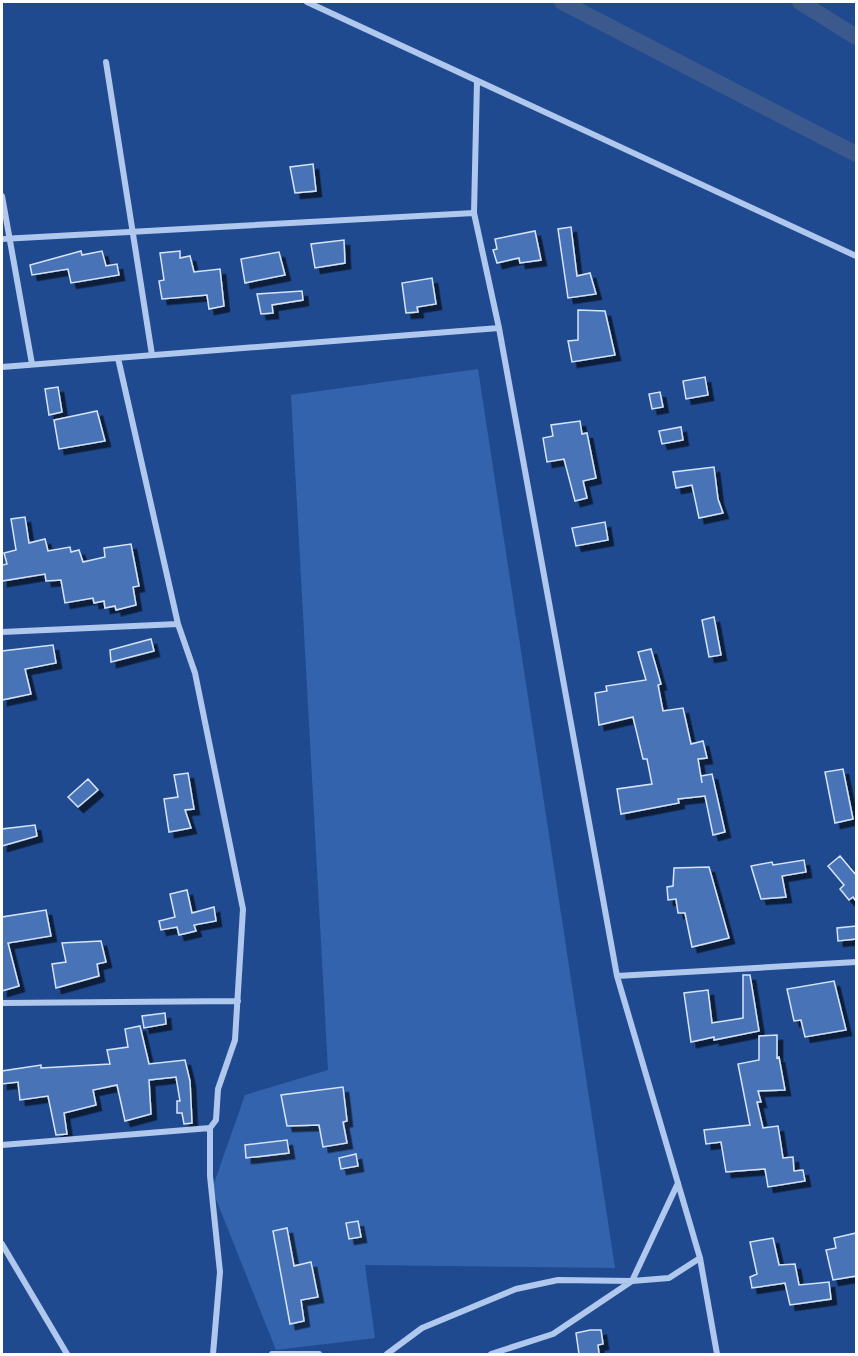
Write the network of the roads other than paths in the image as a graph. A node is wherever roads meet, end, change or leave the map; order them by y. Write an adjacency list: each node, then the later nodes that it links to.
1 (308, 2): 3 (street)
2 (106, 62): 6 (street)
3 (477, 82): 5 (street); 9 (street)
4 (2, 196): 8 (street)
5 (474, 213): 6 (street); 10 (street)
6 (131, 232): 8 (street); 11 (street)
7 (2, 239): 8 (street)
8 (10, 239): 13 (street)
9 (856, 256)
10 (499, 327): 11 (street); 18 (street)
11 (152, 355): 12 (street)
12 (118, 358): 13 (street); 15 (street)
13 (33, 364): 14 (street)
14 (2, 367)
15 (178, 624): 16 (street); 19 (street)
16 (2, 632)
17 (856, 962): 18 (street)
18 (617, 975): 23 (street)
19 (238, 1001): 20 (street); 21 (street)
20 (2, 1003)
21 (210, 1128): 22 (street); 28 (street)
22 (2, 1145)
23 (678, 1182): 25 (street); 26 (street)
24 (2, 1244): 27 (street)
25 (700, 1257): 26 (street); 33 (street)
26 (632, 1281): 31 (street); 32 (street)
27 (67, 1354)
28 (213, 1354)
29 (272, 1354): 30 (street)
30 (319, 1354)
31 (387, 1354)
32 (492, 1354)
33 (717, 1354)

